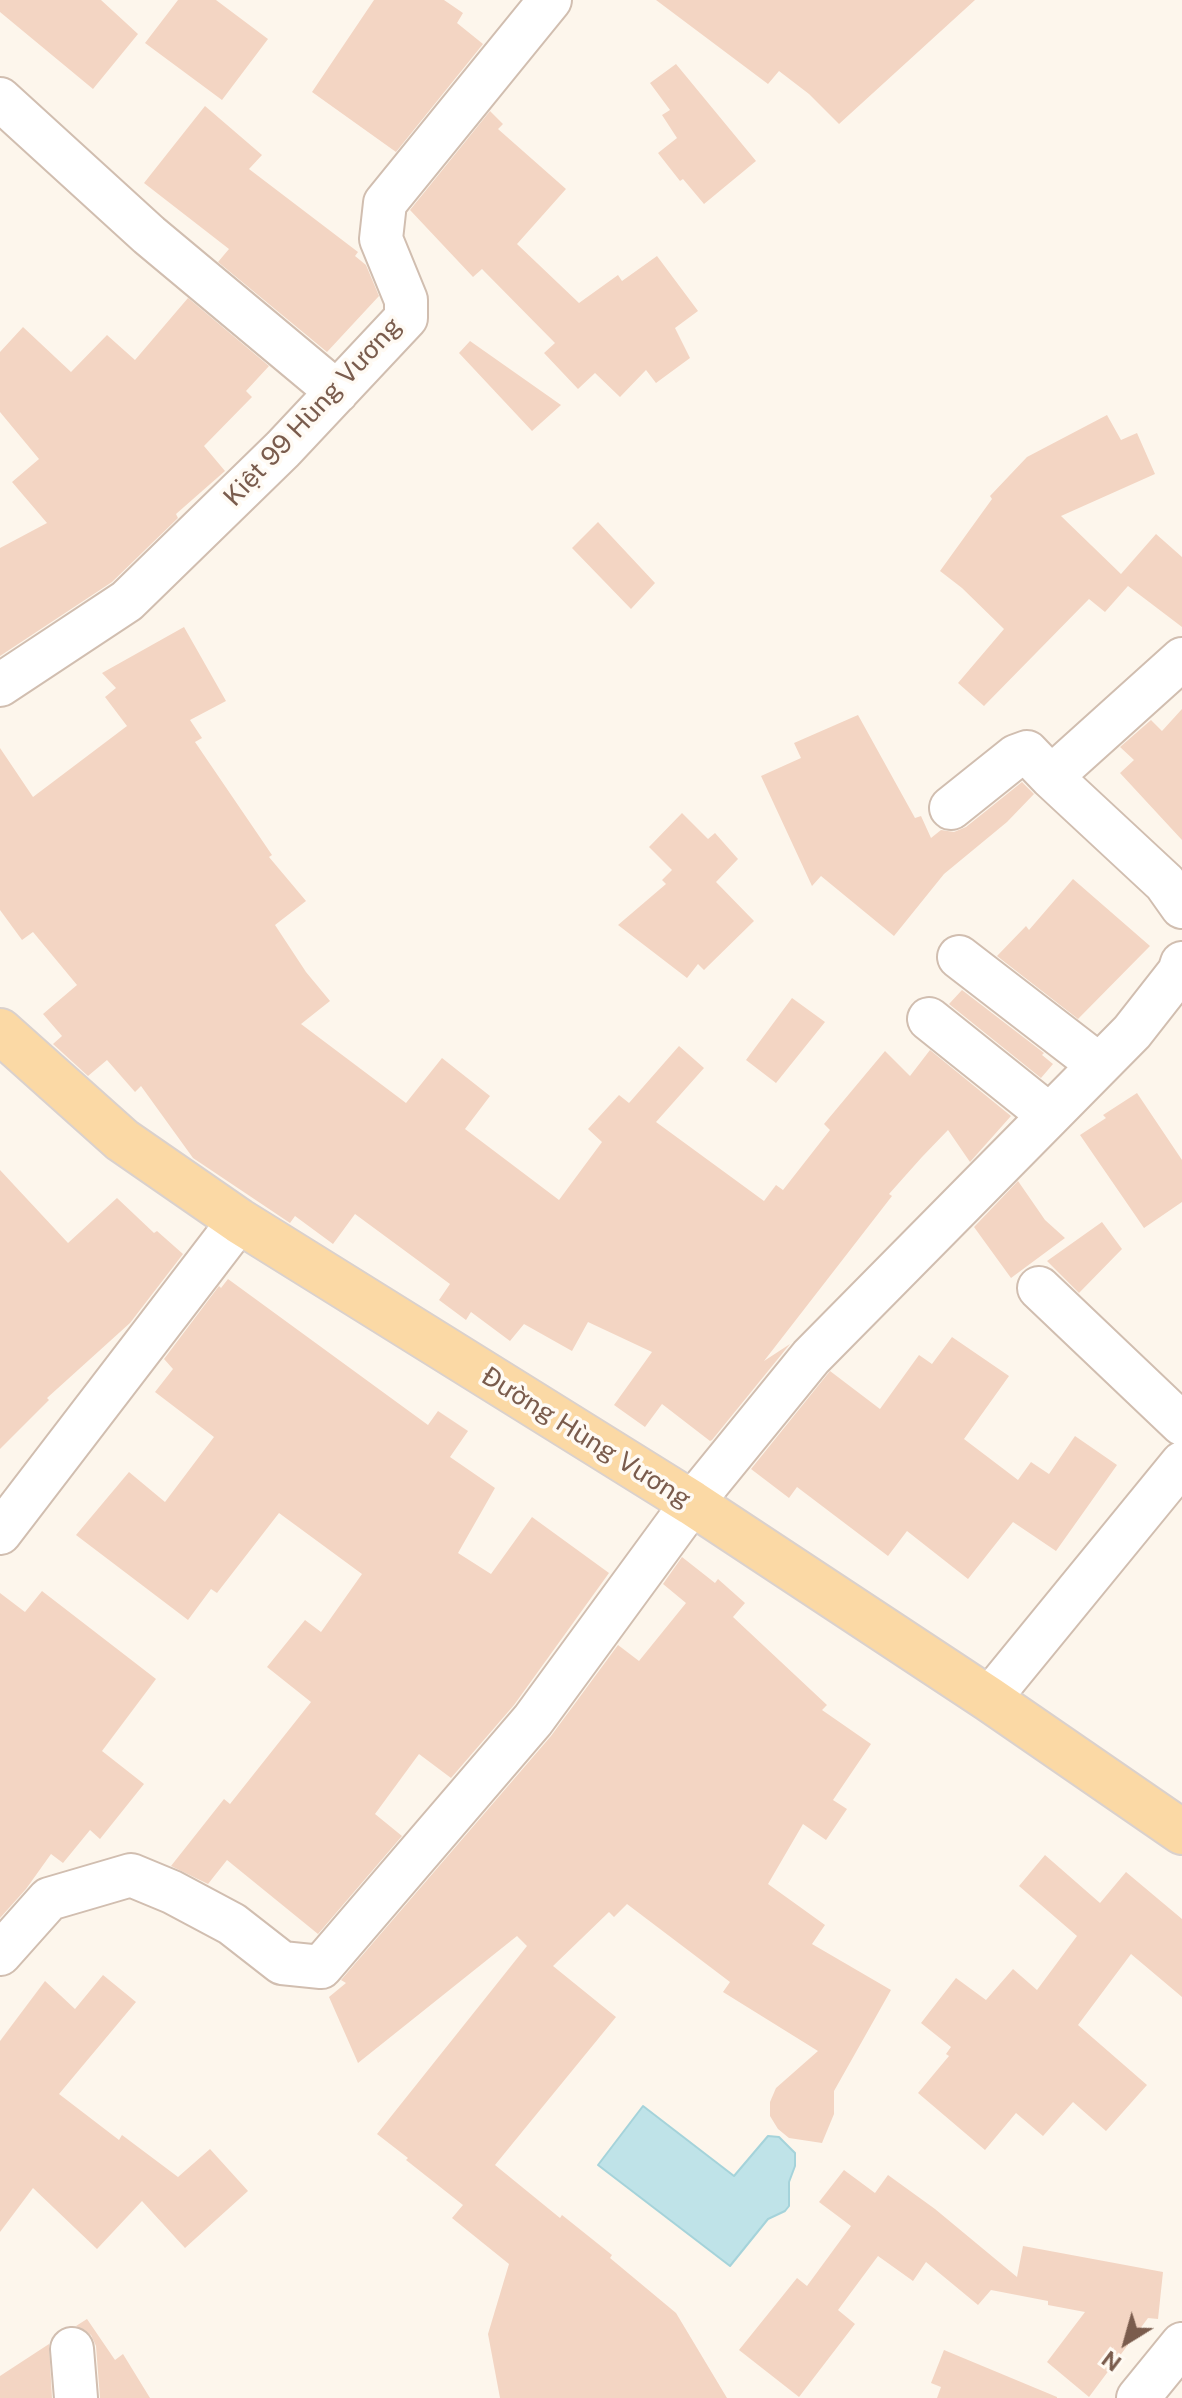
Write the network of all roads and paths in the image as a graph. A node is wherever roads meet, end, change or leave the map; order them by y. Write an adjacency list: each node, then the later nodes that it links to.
1 (550, 0): 3 (street, Kiệt 99 Hùng Vương)
2 (0, 99): 3 (street)
3 (337, 392): 5 (street, Kiệt 99 Hùng Vương)
4 (1182, 659): 6 (street)
5 (0, 685)
6 (1051, 777): 7 (street); 8 (street)
7 (951, 808)
8 (1182, 907)
9 (959, 957): 13 (street)
10 (1182, 963): 13 (street)
11 (929, 1019): 14 (street)
12 (0, 1031): 15 (main road, Đường Hùng Vương)
13 (1099, 1065): 14 (street)
14 (1049, 1115): 19 (street)
15 (239, 1221): 19 (main road, Đường Hùng Vương); 20 (street)
16 (1039, 1288): 17 (street)
17 (1182, 1424)
18 (1182, 1463): 21 (street)
19 (692, 1503): 21 (main road, Đường Hùng Vương); 23 (street)
20 (0, 1533)
21 (989, 1699): 22 (main road, Đường Hùng Vương)
22 (1182, 1832)
23 (0, 1954)
24 (1182, 2344): 27 (street)
25 (72, 2349): 26 (street)
26 (76, 2398)
27 (1138, 2398)

